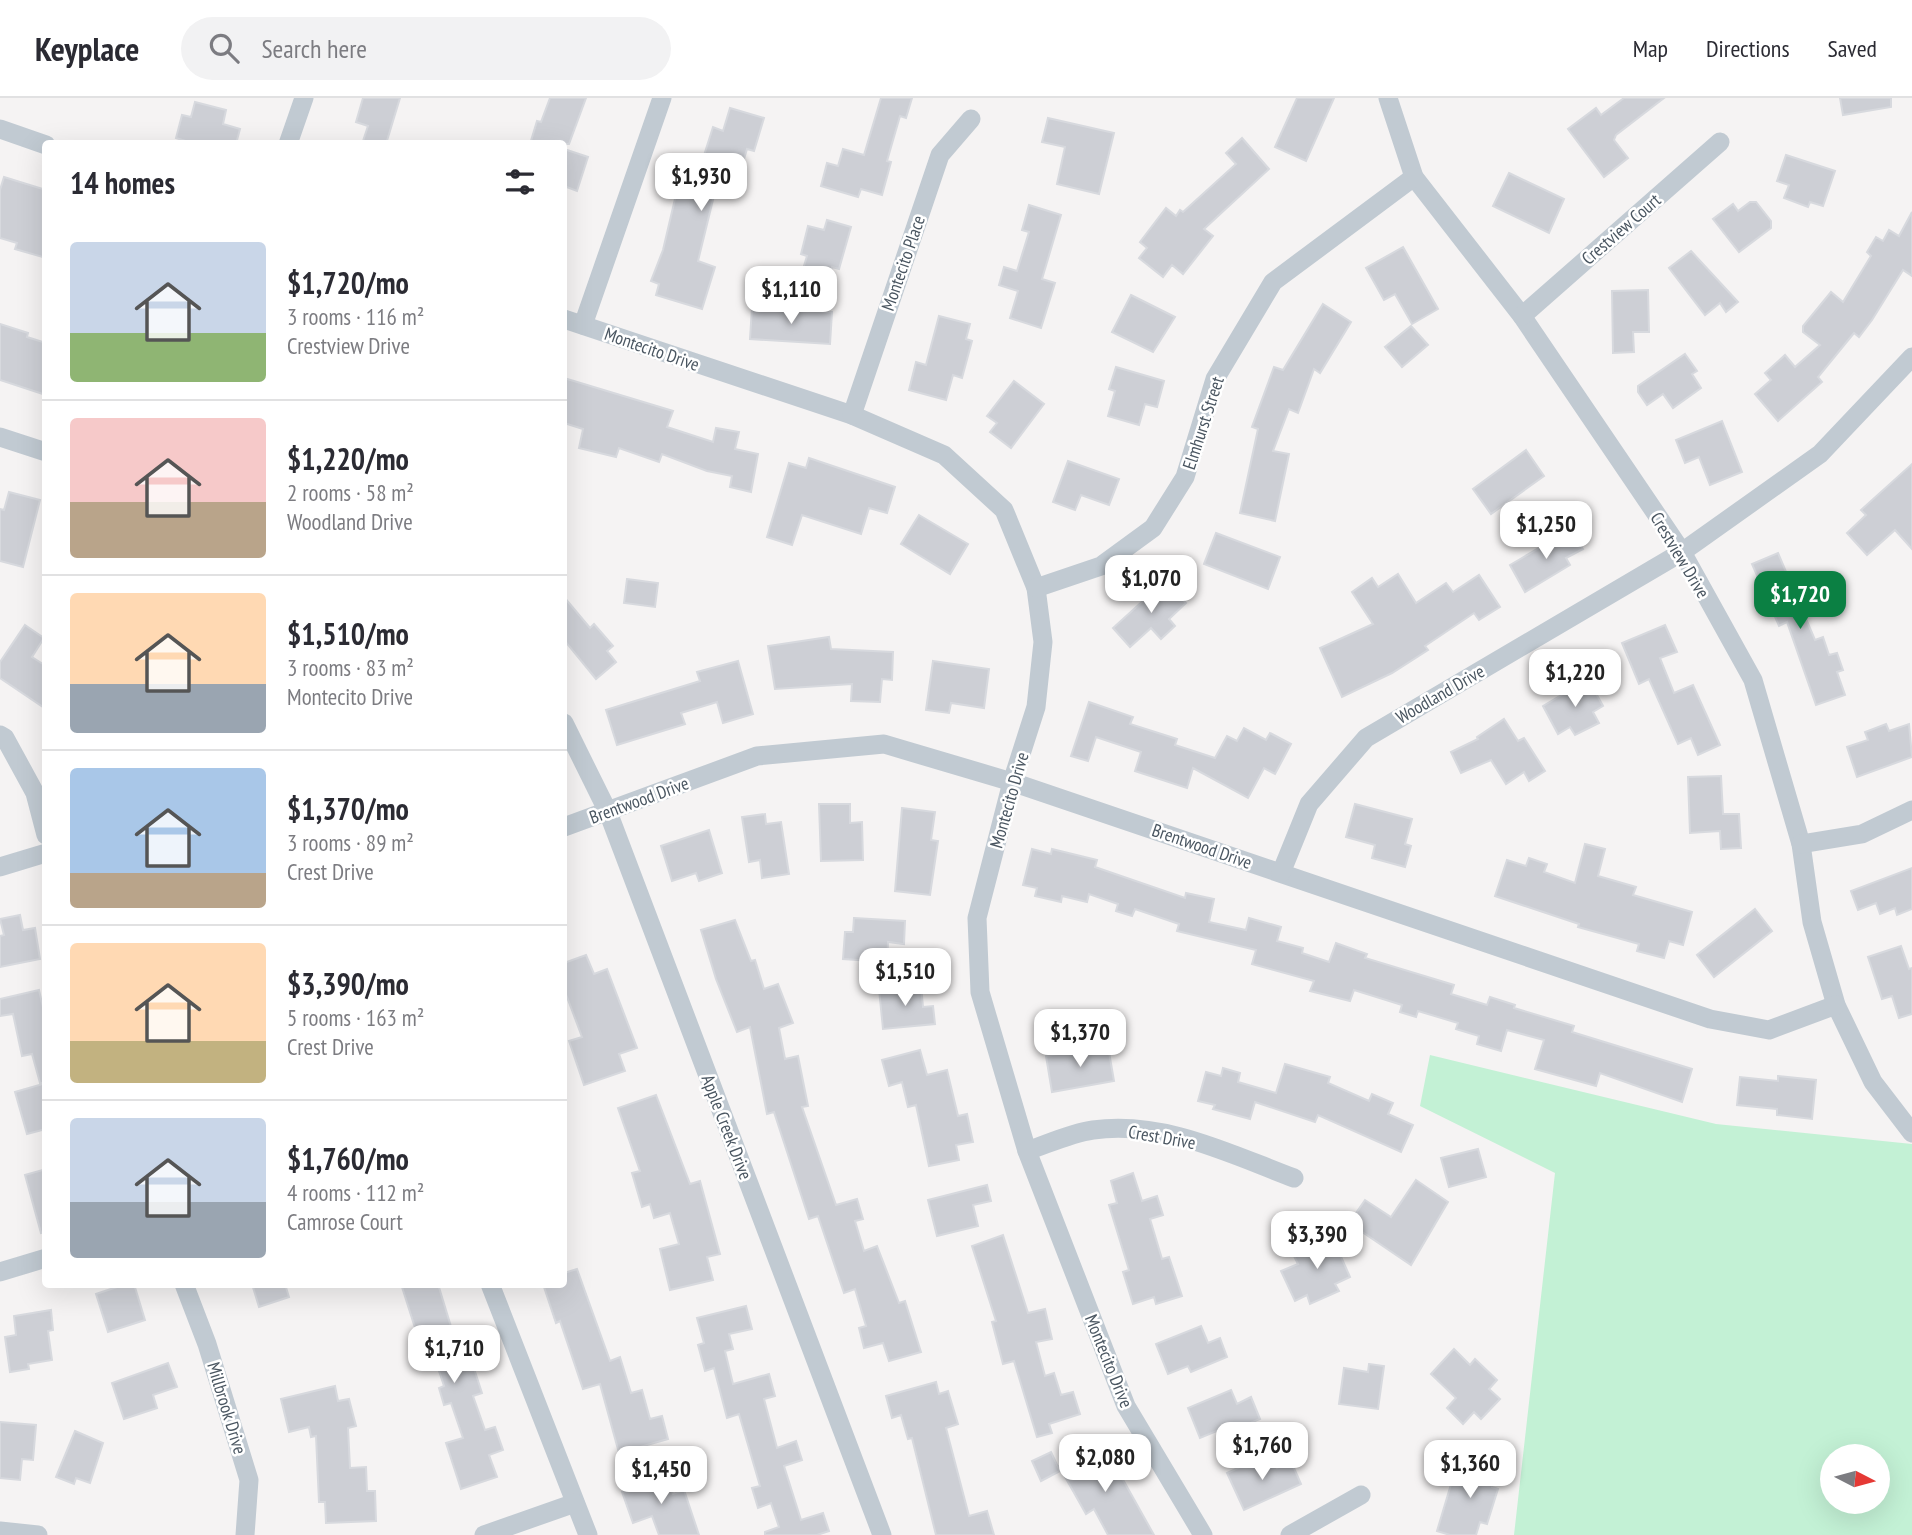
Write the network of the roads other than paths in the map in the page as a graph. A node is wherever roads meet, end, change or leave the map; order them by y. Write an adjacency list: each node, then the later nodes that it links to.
1 (304, 98): 6 (street)
2 (662, 98): 12 (street)
3 (1388, 98): 9 (street, Crestview Drive)
4 (971, 119): 14 (street, Montecito Place)
5 (0, 129): 8 (street)
6 (289, 140)
7 (1720, 142): 10 (street, Crestview Court)
8 (42, 144)
9 (1414, 177): 10 (street, Crestview Drive); 18 (street, Elmhurst Street)
10 (1522, 316): 17 (street, Crestview Drive)
11 (567, 320): 12 (street, Montecito Drive)
12 (583, 325): 14 (street, Montecito Drive)
13 (1912, 357): 17 (street, Woodland Drive)
14 (852, 415): 18 (street, Montecito Drive)
15 (0, 437): 16 (street)
16 (42, 452)
17 (1682, 552): 26 (street, Crestview Drive); 29 (street, Woodland Drive)
18 (1036, 588): 21 (street, Montecito Drive)
19 (567, 729): 23 (street, Apple Creek Drive)
20 (0, 735): 24 (street)
21 (1012, 782): 23 (street, Brentwood Drive); 29 (street, Brentwood Drive); 32 (street, Montecito Drive)
22 (1912, 810): 26 (street)
23 (608, 812): 25 (street, Brentwood Drive); 45 (street, Apple Creek Drive)
24 (42, 818)
25 (567, 826)
26 (1801, 844): 30 (street, Crestview Drive)
27 (42, 854): 28 (street)
28 (0, 867)
29 (1281, 873): 30 (street, Brentwood Drive)
30 (1836, 1005): 31 (street, Crestview Drive)
31 (1912, 1133)
32 (1027, 1151): 33 (street, Crest Drive); 46 (street, Montecito Drive)
33 (1294, 1178)
34 (42, 1259): 35 (street)
35 (0, 1272)
36 (186, 1288): 42 (street, Millbrook Drive)
37 (492, 1288): 39 (street)
38 (1361, 1495): 47 (street)
39 (575, 1503): 43 (street); 44 (street)
40 (0, 1531): 41 (street)
41 (38, 1535)
42 (245, 1535)
43 (484, 1535)
44 (588, 1535)
45 (882, 1535)
46 (1203, 1535)
47 (1290, 1535)

